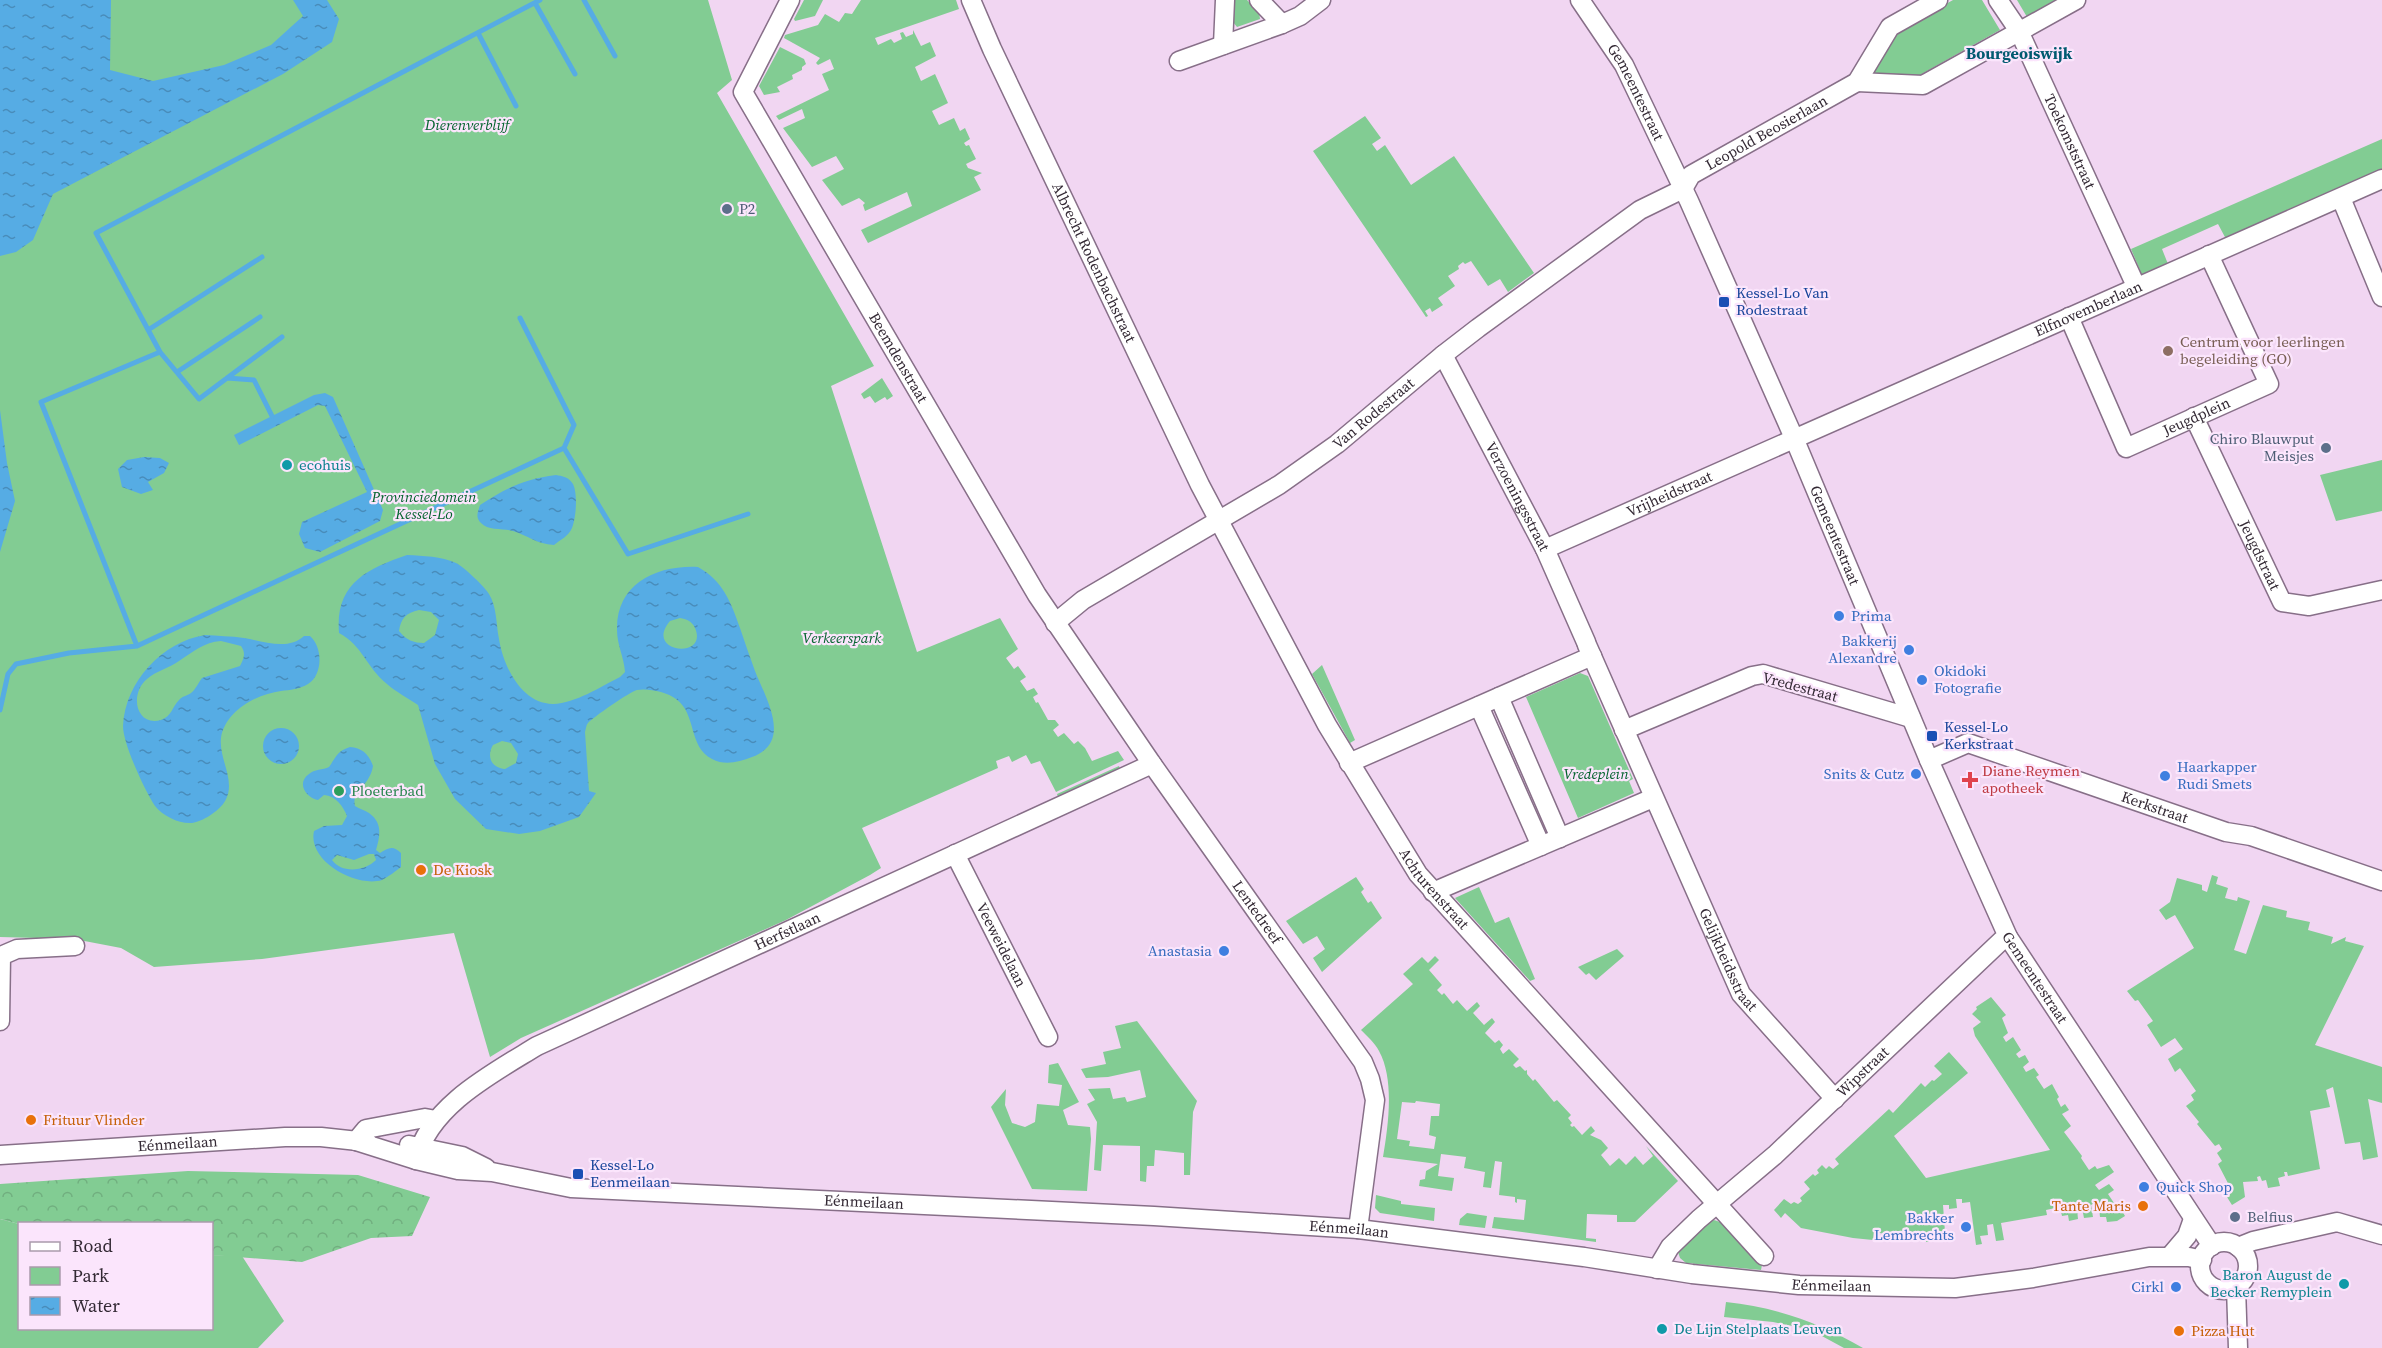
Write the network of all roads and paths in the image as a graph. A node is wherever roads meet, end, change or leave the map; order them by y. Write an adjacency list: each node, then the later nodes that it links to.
1 (790, 0): 28 (street, Beemdenstraat)
2 (971, 0): 25 (street, Albrecht Rodenbachstraat)
3 (1225, 0): 12 (street)
4 (1259, 0): 10 (street)
5 (1321, 0): 10 (street)
6 (1580, 0): 16 (street, Gemeentestraat)
7 (1938, 0): 14 (street, Leopold Beosierlaan)
8 (1998, 0): 11 (street, Toekomststraat)
9 (2076, 0): 11 (street)
10 (1282, 24): 12 (street)
11 (2019, 32): 14 (street); 19 (street, Toekomststraat)
12 (1223, 45): 13 (street)
13 (1179, 61)
14 (1857, 82): 16 (street, Leopold Beosierlaan)
15 (2382, 179): 17 (street, Elfnovemberlaan)
16 (1683, 189): 22 (street, Van Rodestraat); 24 (street, Gemeentestraat)
17 (2341, 198): 18 (street, Elfnovemberlaan); 20 (street)
18 (2209, 255): 19 (street, Elfnovemberlaan); 23 (street, Jeugdplein)
19 (2136, 286): 21 (street, Elfnovemberlaan)
20 (2382, 297)
21 (2069, 316): 23 (street, Jeugdplein); 24 (street, Elfnovemberlaan)
22 (1443, 355): 25 (street, Van Rodestraat); 26 (street, Verzoeningsstraat)
23 (2194, 417): 27 (street, Jeugdstraat)
24 (1794, 438): 26 (street, Vrijheidstraat); 32 (street, Gemeentestraat)
25 (1220, 522): 28 (street, Van Rodestraat); 35 (street, Achturenstraat)
26 (1545, 549): 29 (street, Verzoeningsstraat)
27 (2382, 590)
28 (1055, 622): 36 (street, Lentedreef)
29 (1588, 648): 30 (street); 33 (street)
30 (1499, 697): 31 (street); 38 (street)
31 (1479, 706): 35 (street); 39 (street)
32 (1911, 718): 33 (street, Vredestraat); 34 (street, Gemeentestraat)
33 (1624, 730): 37 (street)
34 (1929, 760): 41 (street, Kerkstraat); 43 (street, Gemeentestraat)
35 (1349, 763): 42 (street, Achturenstraat)
36 (1152, 764): 40 (street, Herfstlaan); 54 (street, Lentedreef)
37 (1653, 798): 38 (street); 47 (street, Gelijkheidsstraat)
38 (1560, 838): 39 (street)
39 (1540, 846): 42 (street)
40 (955, 854): 46 (street, Veeweidelaan); 48 (street, Herfstlaan)
41 (2382, 881)
42 (1433, 892): 52 (street, Achturenstraat)
43 (2008, 937): 47 (street, Wipstraat); 53 (street, Gemeentestraat)
44 (75, 946): 45 (street)
45 (0, 1021)
46 (1048, 1037)
47 (1835, 1099): 52 (street, Wipstraat)
48 (436, 1120): 49 (street); 50 (street, Herfstlaan)
49 (356, 1141): 50 (street, Eénmeilaan); 51 (street, Eénmeilaan)
50 (418, 1153): 54 (street, Eénmeilaan)
51 (0, 1155)
52 (1716, 1205): 58 (street); 60 (street, Wipstraat)
53 (2193, 1219): 57 (street, Gemeentestraat); 59 (street)
54 (1358, 1229): 60 (street, Eénmeilaan)
55 (2382, 1235): 56 (street)
56 (2238, 1247): 57 (street); 61 (street)
57 (2207, 1253): 59 (street, Eénmeilaan); 61 (street)
58 (1764, 1256)
59 (2170, 1256): 60 (street, Eénmeilaan)
60 (1657, 1269)
61 (2229, 1289): 62 (street)
62 (2238, 1348)

